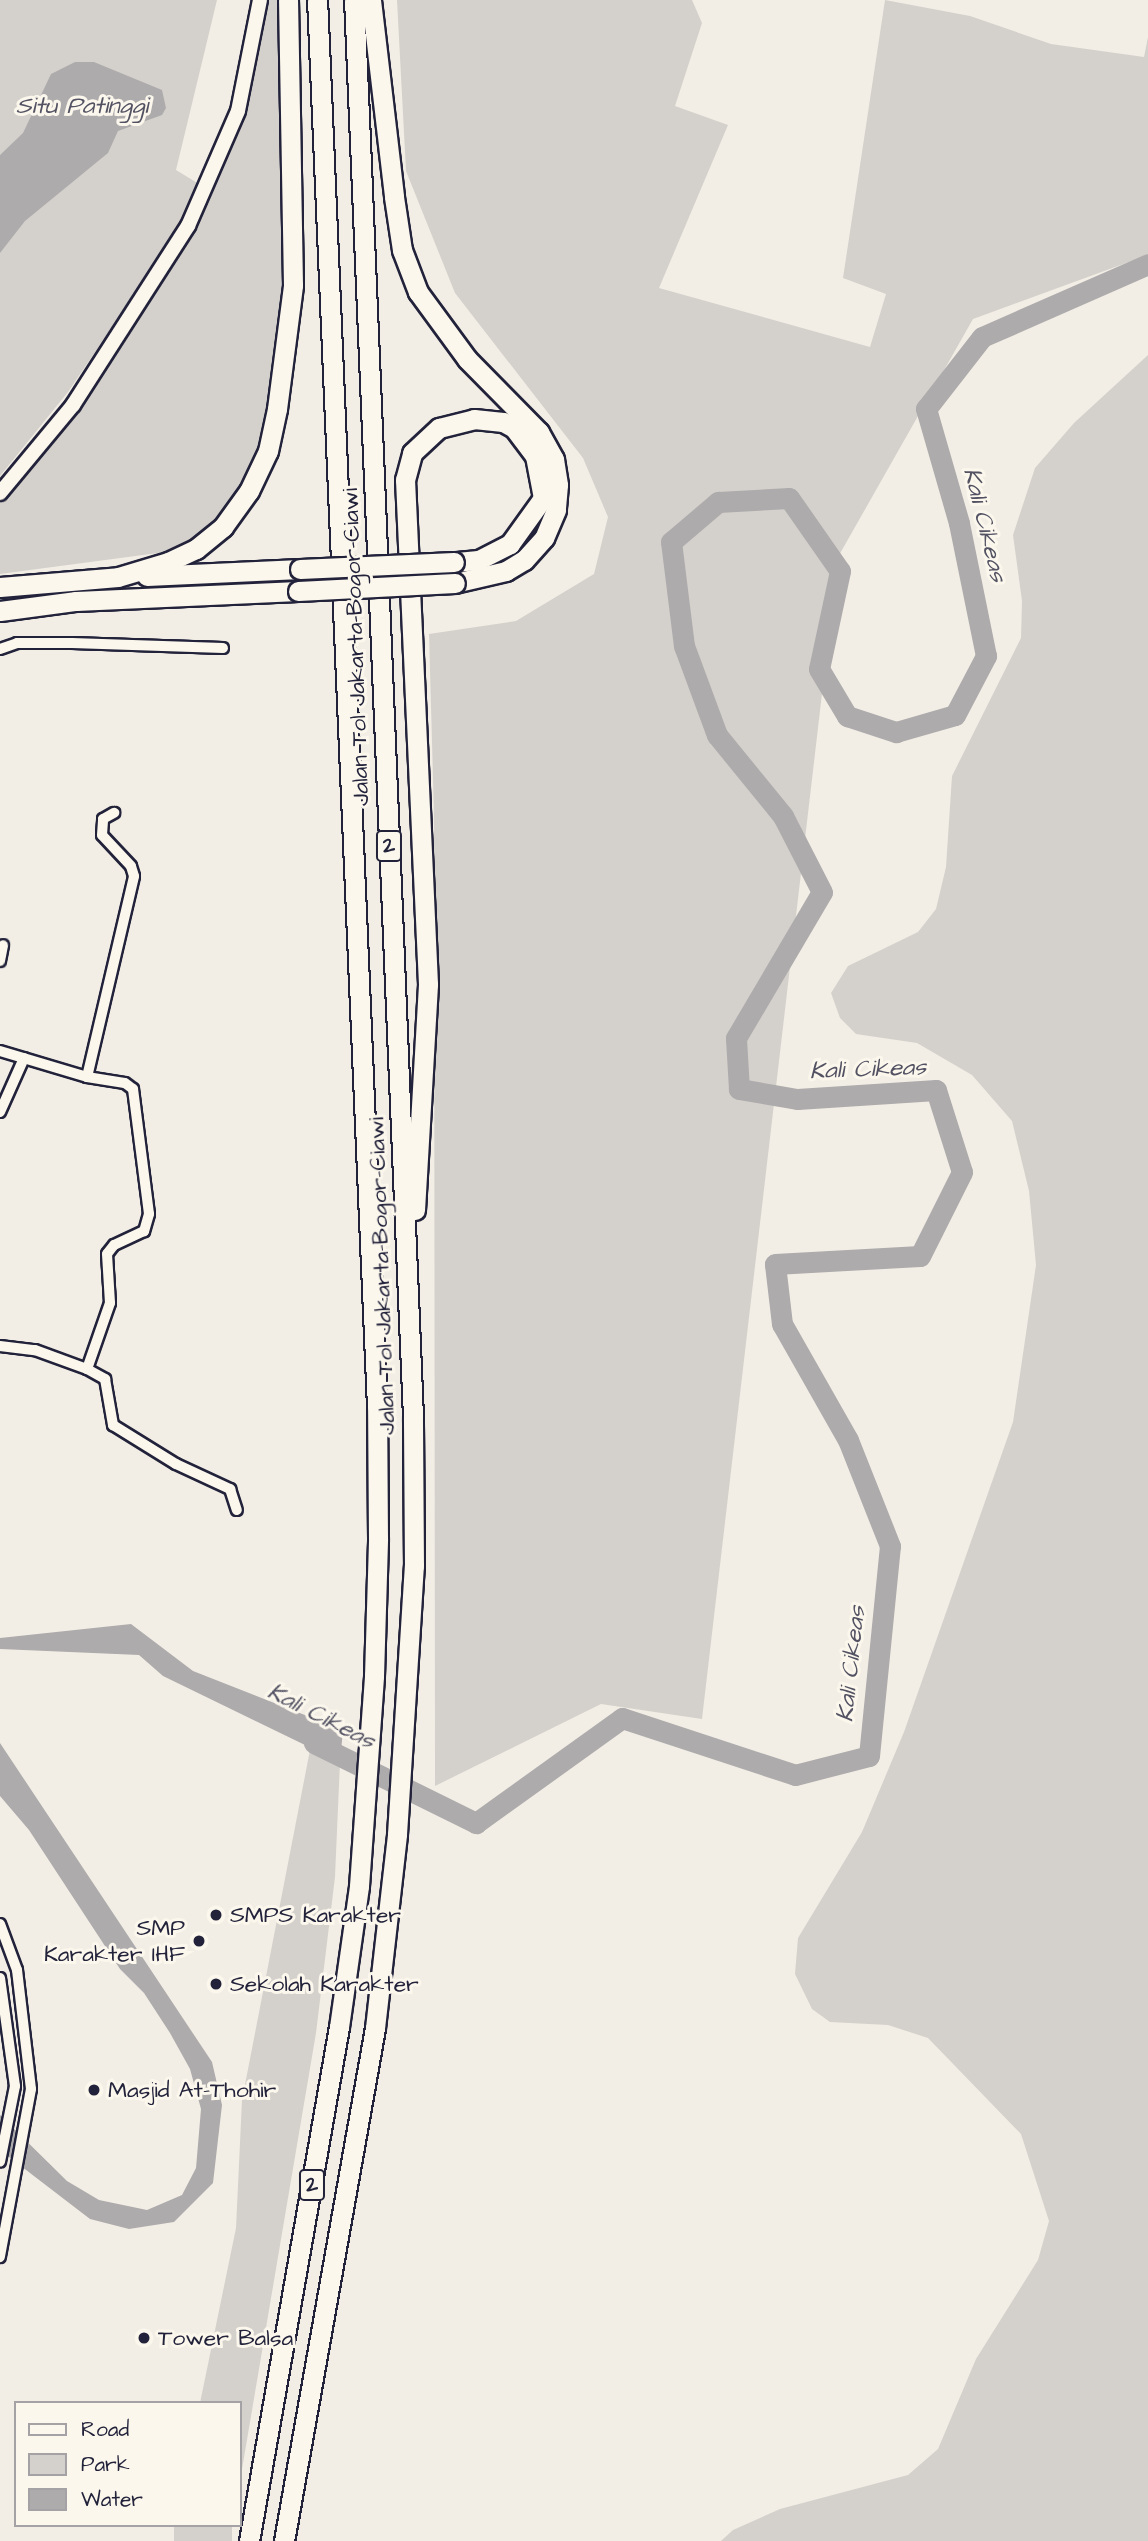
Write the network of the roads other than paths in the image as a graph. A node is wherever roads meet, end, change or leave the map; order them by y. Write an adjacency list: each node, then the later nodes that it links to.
1 (260, 0): 6 (main road)
2 (288, 0): 7 (highway)
3 (317, 0): 27 (highway, Jalan Tol Jakarta–Bogor–Ciawi / 2)
4 (354, 0): 19 (highway, Jalan Tol Jakarta–Bogor–Ciawi / 2)
5 (371, 0): 9 (highway, bridge)
6 (0, 493)
7 (118, 577): 8 (highway); 19 (highway, bridge)
8 (0, 587)
9 (0, 611)
10 (223, 648): 11 (street)
11 (0, 649)
12 (114, 813): 17 (street)
13 (4, 945): 14 (street)
14 (0, 961)
15 (0, 1051): 16 (street)
16 (24, 1058): 17 (street); 18 (street)
17 (87, 1077): 21 (street)
18 (0, 1112)
19 (409, 1323): 28 (highway, Jalan Tol Jakarta–Bogor–Ciawi / 2)
20 (0, 1346): 21 (street)
21 (87, 1368): 22 (street)
22 (237, 1510)
23 (0, 1924): 26 (street)
24 (0, 1978): 25 (street)
25 (0, 2162)
26 (0, 2257)
27 (249, 2541)
28 (284, 2541)

